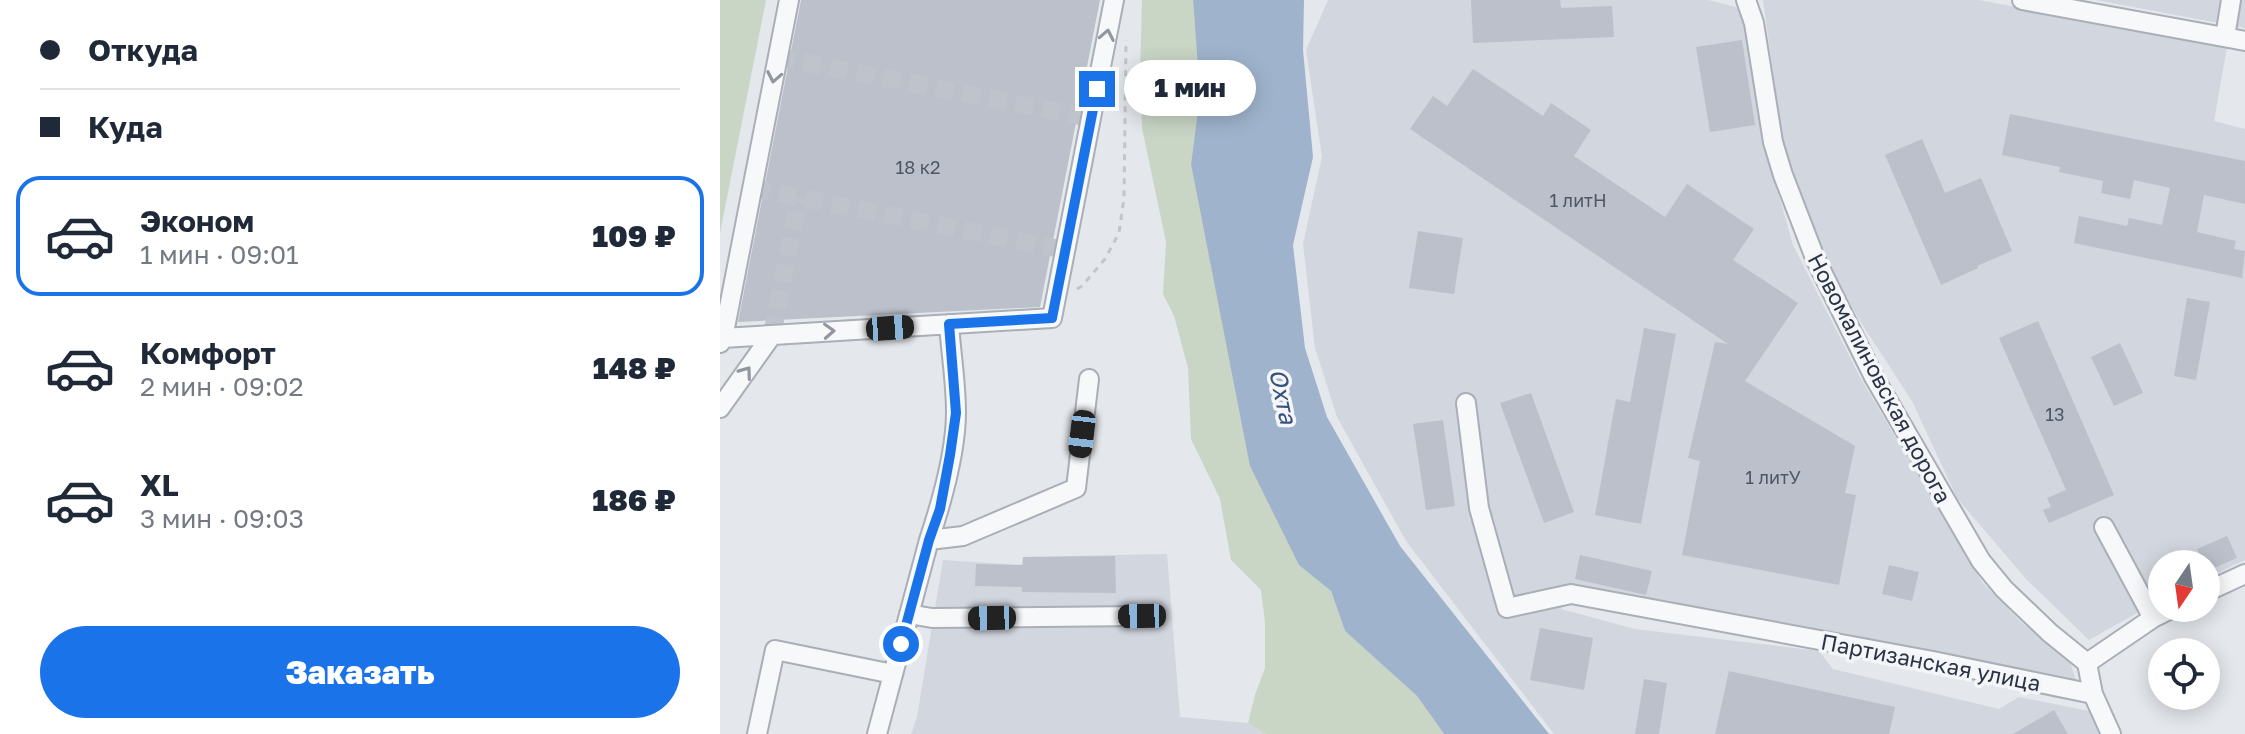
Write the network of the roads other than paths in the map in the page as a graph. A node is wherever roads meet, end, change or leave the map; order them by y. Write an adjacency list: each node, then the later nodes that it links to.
1 (789, 0): 11 (street, one-way to 11)
2 (1114, 0): 9 (street, one-way to 2)
3 (1746, 0): 23 (street, Новомалиновская дорога)
4 (2022, 0): 6 (street)
5 (2231, 0): 7 (street)
6 (2088, 6): 7 (street)
7 (2225, 37): 8 (street)
8 (2245, 41)
9 (949, 324): 10 (street, one-way to 9); 16 (street)
10 (772, 335): 11 (street); 14 (street, one-way to 10)
11 (722, 340)
12 (1089, 379): 16 (street)
13 (1466, 403): 25 (street, Партизанская улица)
14 (720, 408)
15 (2104, 527): 19 (street)
16 (929, 540): 20 (street)
17 (2245, 574): 18 (street)
18 (2220, 586)
19 (2148, 609)
20 (909, 614): 21 (street); 24 (street)
21 (1142, 616)
22 (2148, 621): 23 (street)
23 (2087, 663): 25 (street)
24 (893, 674): 26 (street); 27 (street)
25 (2093, 694): 28 (street)
26 (757, 734)
27 (877, 734)
28 (2111, 734)

